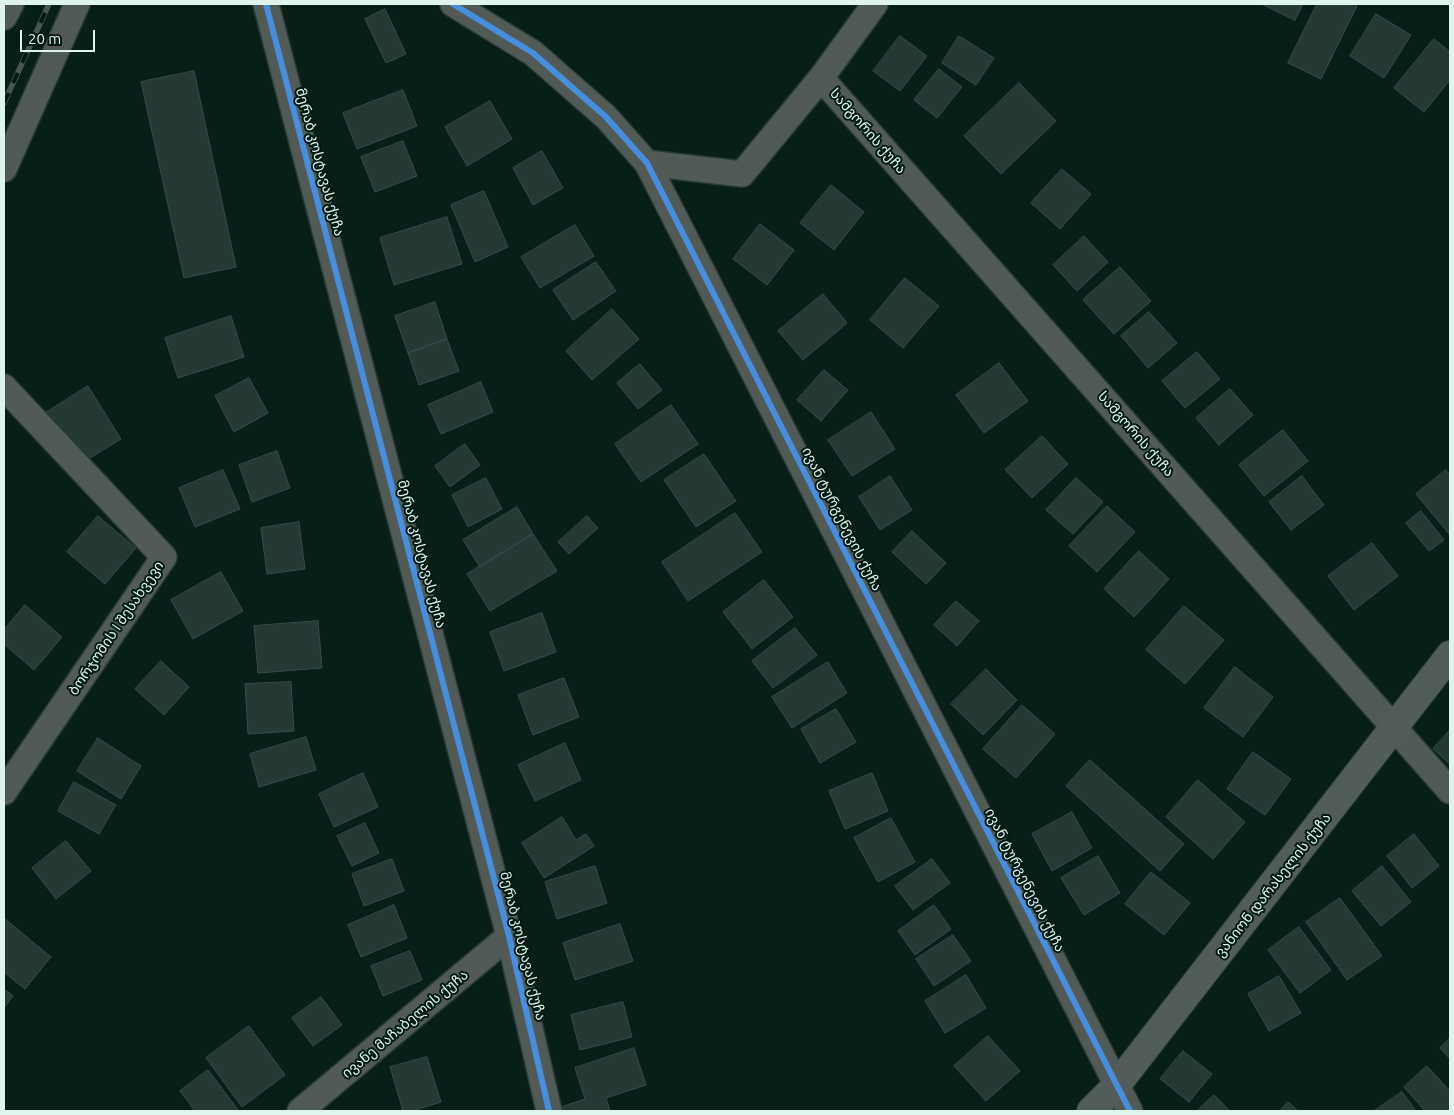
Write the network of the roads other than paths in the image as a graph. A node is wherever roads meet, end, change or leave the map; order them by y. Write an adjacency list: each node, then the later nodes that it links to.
1 (11, 4): 6 (street)
2 (77, 4): 9 (street)
3 (266, 4): 15 (street, მერაბ კოსტავას ქუჩა)
4 (453, 4): 8 (street, ივან ტურგენევის ქუჩა)
5 (875, 4): 7 (street, სამგორის ქუჩა)
6 (4, 17)
7 (821, 78): 8 (street, სამგორის ქუჩა); 12 (street, სამგორის ქუჩა)
8 (647, 163): 16 (street, ივან ტურგენევის ქუჩა)
9 (4, 170)
10 (4, 388): 14 (street, ბორჯომის I შესახვევი)
11 (1450, 655): 12 (street, ვანიონ დარასელის ქუჩა)
12 (1395, 727): 13 (street, სამგორის ქუჩა); 16 (street, ვანიონ დარასელის ქუჩა)
13 (1450, 791)
14 (4, 792)
15 (509, 936): 17 (street, ივანე მაჩაბელის ქუჩა); 18 (street, მერაბ კოსტავას ქუჩა)
16 (1116, 1086): 19 (street, ვანიონ დარასელის ქუჩა); 20 (street, ივან ტურგენევის ქუჩა)
17 (300, 1111)
18 (549, 1111)
19 (1091, 1111)
20 (1130, 1111)

